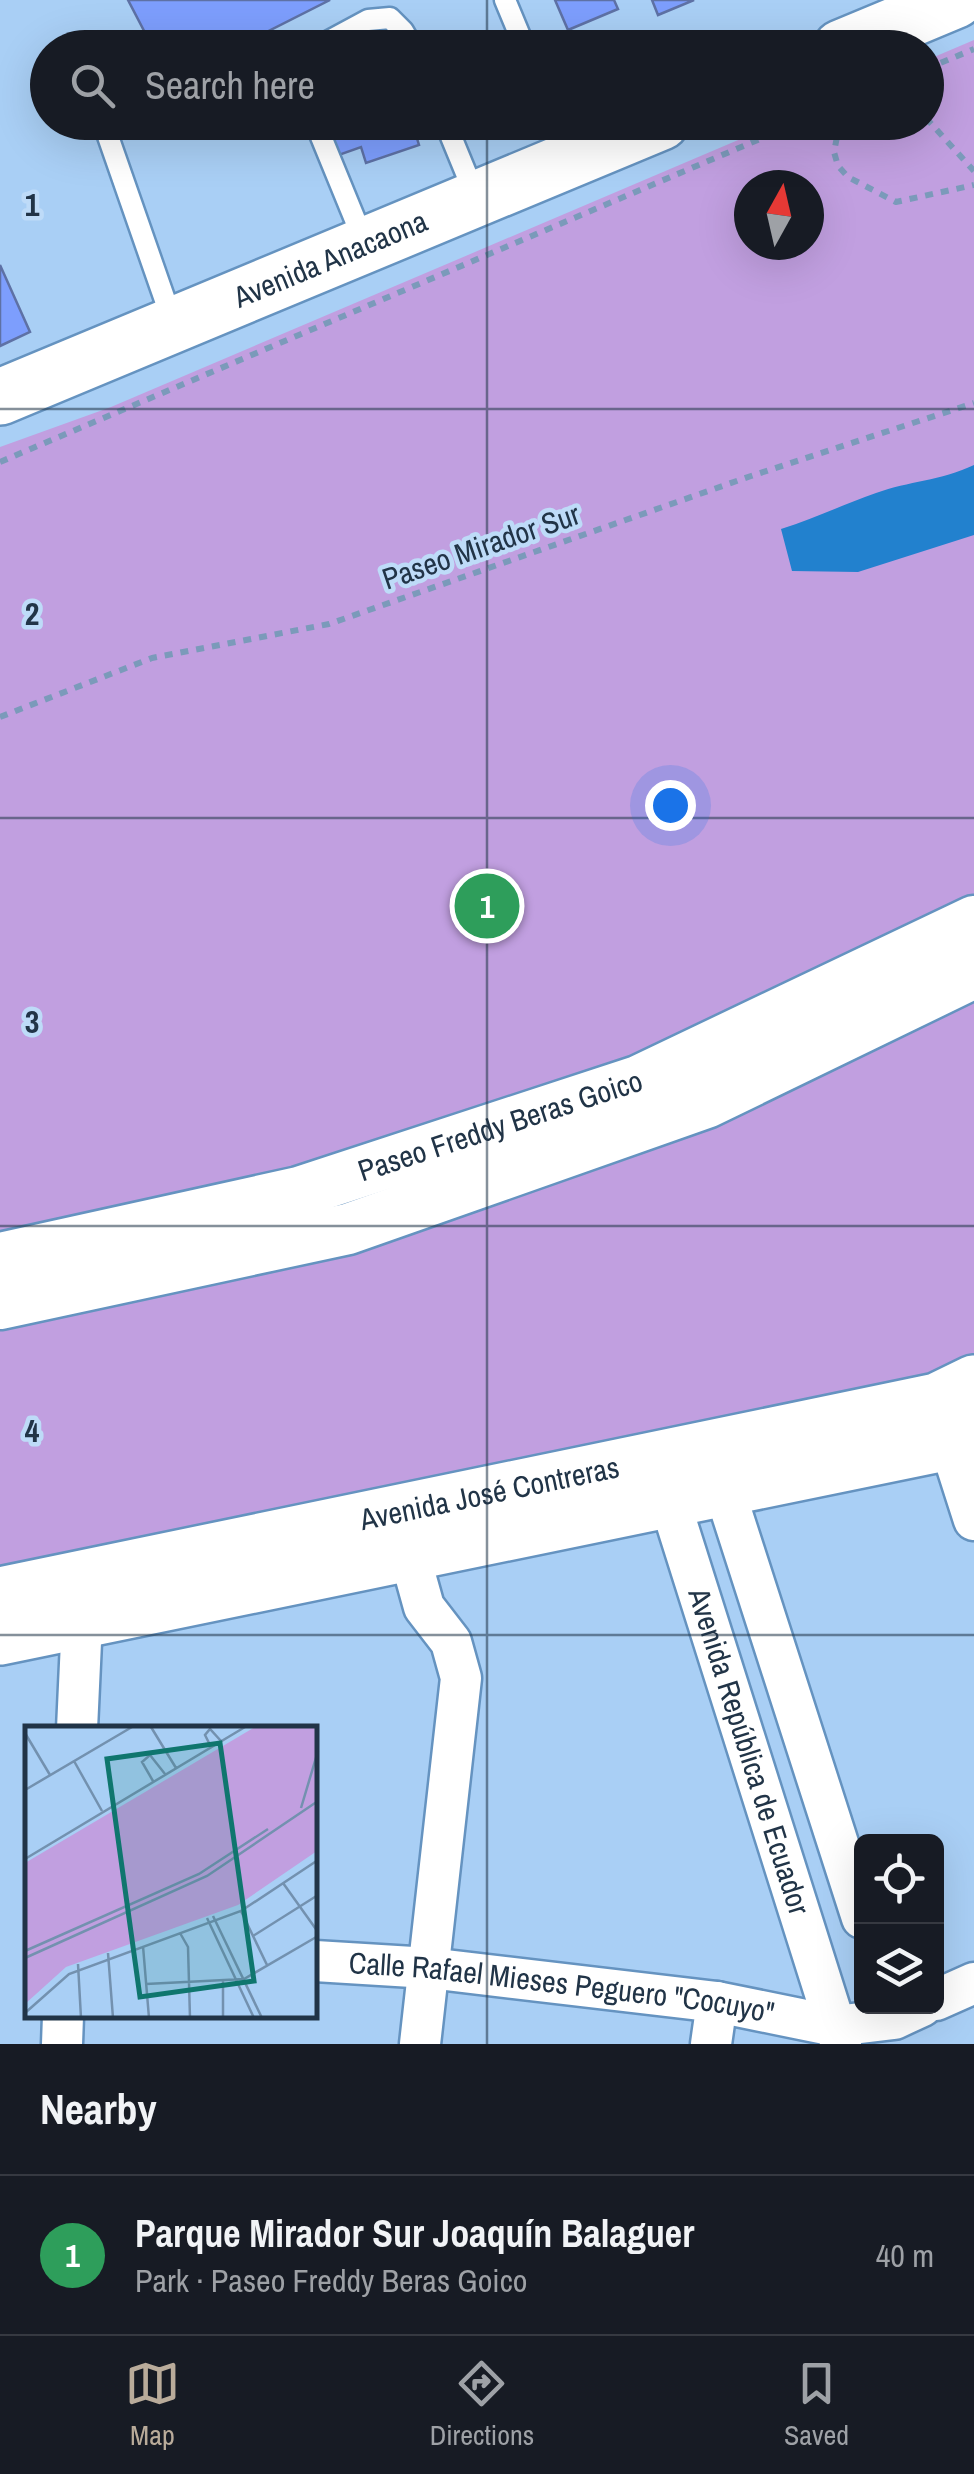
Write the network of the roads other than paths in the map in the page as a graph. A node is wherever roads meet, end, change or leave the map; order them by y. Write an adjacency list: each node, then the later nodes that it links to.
1 (504, 0): 5 (lane)
2 (956, 0): 6 (main road)
3 (349, 30): 4 (lane)
4 (402, 30)
5 (517, 30)
6 (867, 30)
7 (109, 140): 13 (lane)
8 (322, 140): 12 (lane)
9 (453, 140): 11 (lane)
10 (564, 141): 11 (main road, Avenida Anacaona)
11 (476, 198): 12 (main road, Avenida Anacaona)
12 (366, 246): 13 (main road, Avenida Anacaona)
13 (174, 325): 14 (main road, Avenida Anacaona)
14 (0, 397)
15 (974, 921): 17 (street, Paseo Freddy Beras Goico)
16 (974, 972): 18 (street, Paseo Freddy Beras Goico)
17 (0, 1258)
18 (0, 1304)
19 (974, 1383): 21 (main road, Avenida José Contreras)
20 (962, 1436): 21 (main road, Avenida José Contreras); 23 (street)
21 (717, 1468): 22 (main road, Avenida José Contreras); 29 (street, Avenida República de Ecuador)
22 (663, 1479): 24 (main road, Avenida José Contreras); 25 (main road, Avenida José Contreras); 37 (street, Avenida República de Ecuador)
23 (974, 1520)
24 (409, 1553): 26 (main road, Avenida José Contreras); 31 (street)
25 (0, 1595)
26 (82, 1620): 27 (main road, Avenida José Contreras); 28 (street)
27 (0, 1638)
28 (78, 1726)
29 (854, 1893)
30 (318, 1961): 31 (street, Calle Rafael Mieses Peguero "Cocuyo")
31 (429, 1968): 34 (street, Calle Rafael Mieses Peguero "Cocuyo"); 39 (street)
32 (974, 1983): 33 (street)
33 (944, 1996)
34 (717, 2002): 37 (street, Calle Rafael Mieses Peguero "Cocuyo"); 40 (street)
35 (63, 2019): 38 (street)
36 (902, 2019): 37 (street, Calle Rafael Mieses Peguero "Cocuyo")
37 (838, 2035)
38 (62, 2044)
39 (420, 2044)
40 (711, 2044)

